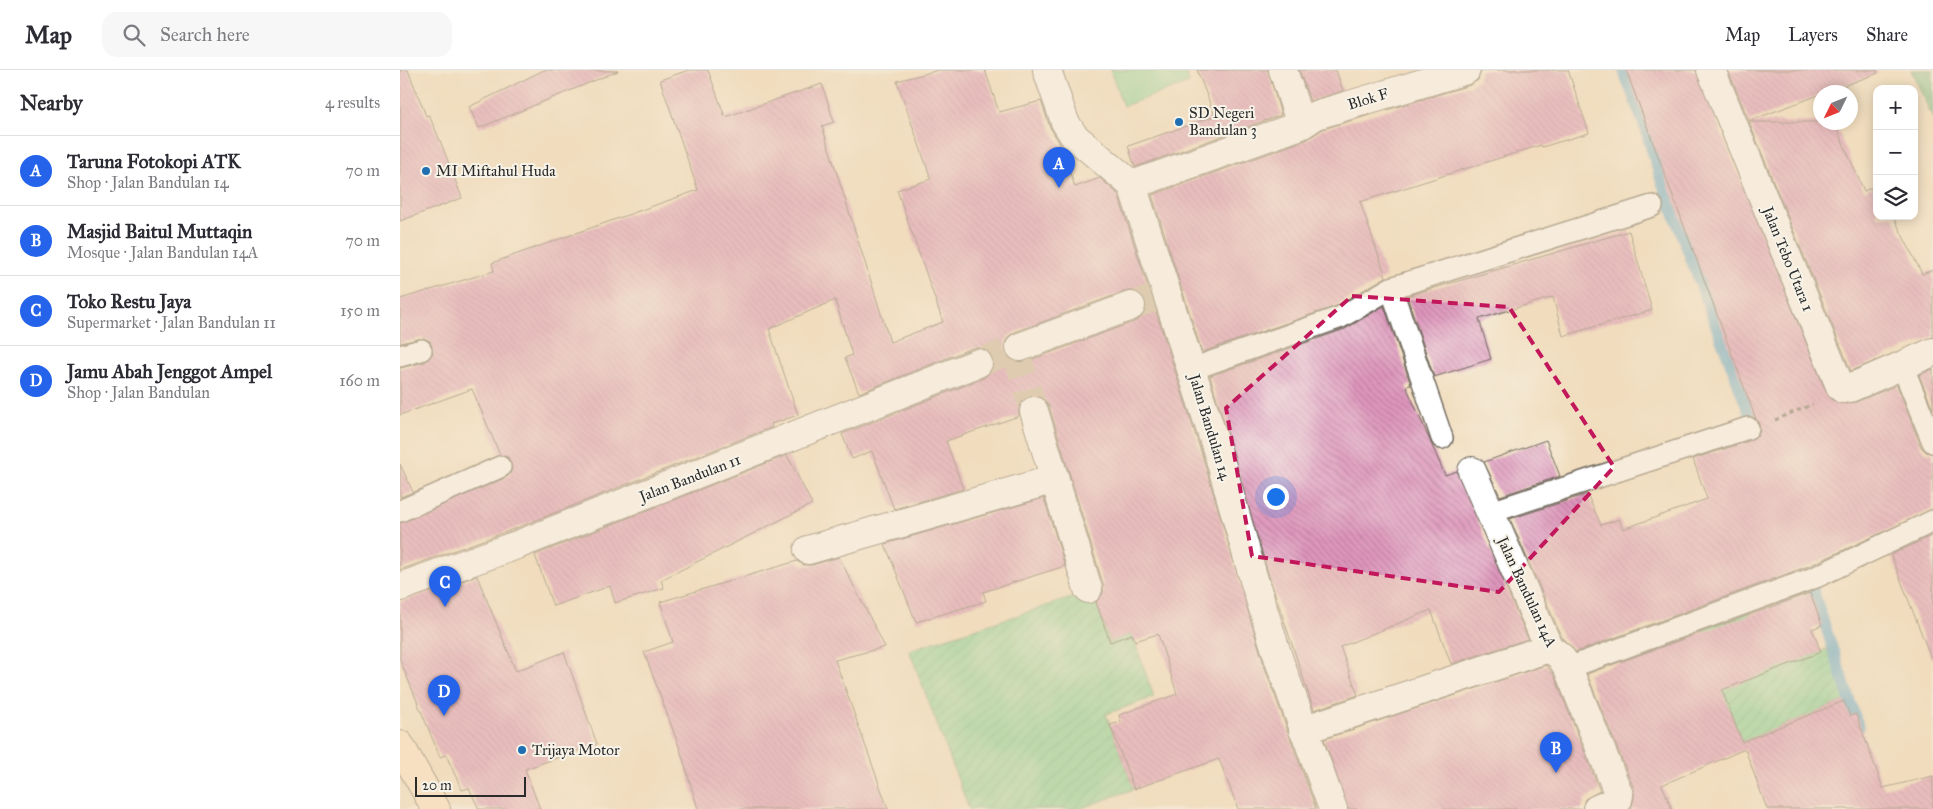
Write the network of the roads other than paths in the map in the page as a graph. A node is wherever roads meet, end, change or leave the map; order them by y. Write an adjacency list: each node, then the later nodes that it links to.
1 (1047, 70): 6 (street)
2 (1283, 70): 5 (street)
3 (1466, 70): 5 (street, Blok F)
4 (1711, 70): 15 (street, Jalan Tebo Utara 1)
5 (1301, 125): 6 (street, Blok F)
6 (1132, 185): 16 (street, Jalan Bandulan 14)
7 (1652, 206): 8 (lane)
8 (1391, 288): 16 (lane); 19 (lane)
9 (1131, 306): 10 (street)
10 (1020, 347)
11 (421, 350): 13 (lane)
12 (1933, 352): 15 (street)
13 (400, 356)
14 (978, 363): 28 (street, Jalan Bandulan 11)
15 (1902, 366): 20 (lane)
16 (1192, 369): 32 (street, Jalan Bandulan 14)
17 (1034, 411): 23 (street)
18 (1748, 428): 25 (lane)
19 (1442, 438)
20 (1933, 442)
21 (500, 467): 24 (lane)
22 (1472, 471): 25 (street, Jalan Bandulan 14A)
23 (1054, 479): 27 (street); 29 (street)
24 (400, 511)
25 (1491, 512): 30 (street, Jalan Bandulan 14A)
26 (1933, 521): 31 (lane)
27 (808, 550)
28 (400, 588)
29 (1088, 590)
30 (1549, 648): 31 (street, Jalan Bandulan 14A); 32 (street)
31 (1568, 668): 36 (street, Jalan Bandulan 14A)
32 (1303, 730): 35 (street, Jalan Bandulan 14)
33 (400, 745): 34 (main road)
34 (436, 809)
35 (1333, 809)
36 (1597, 809)

